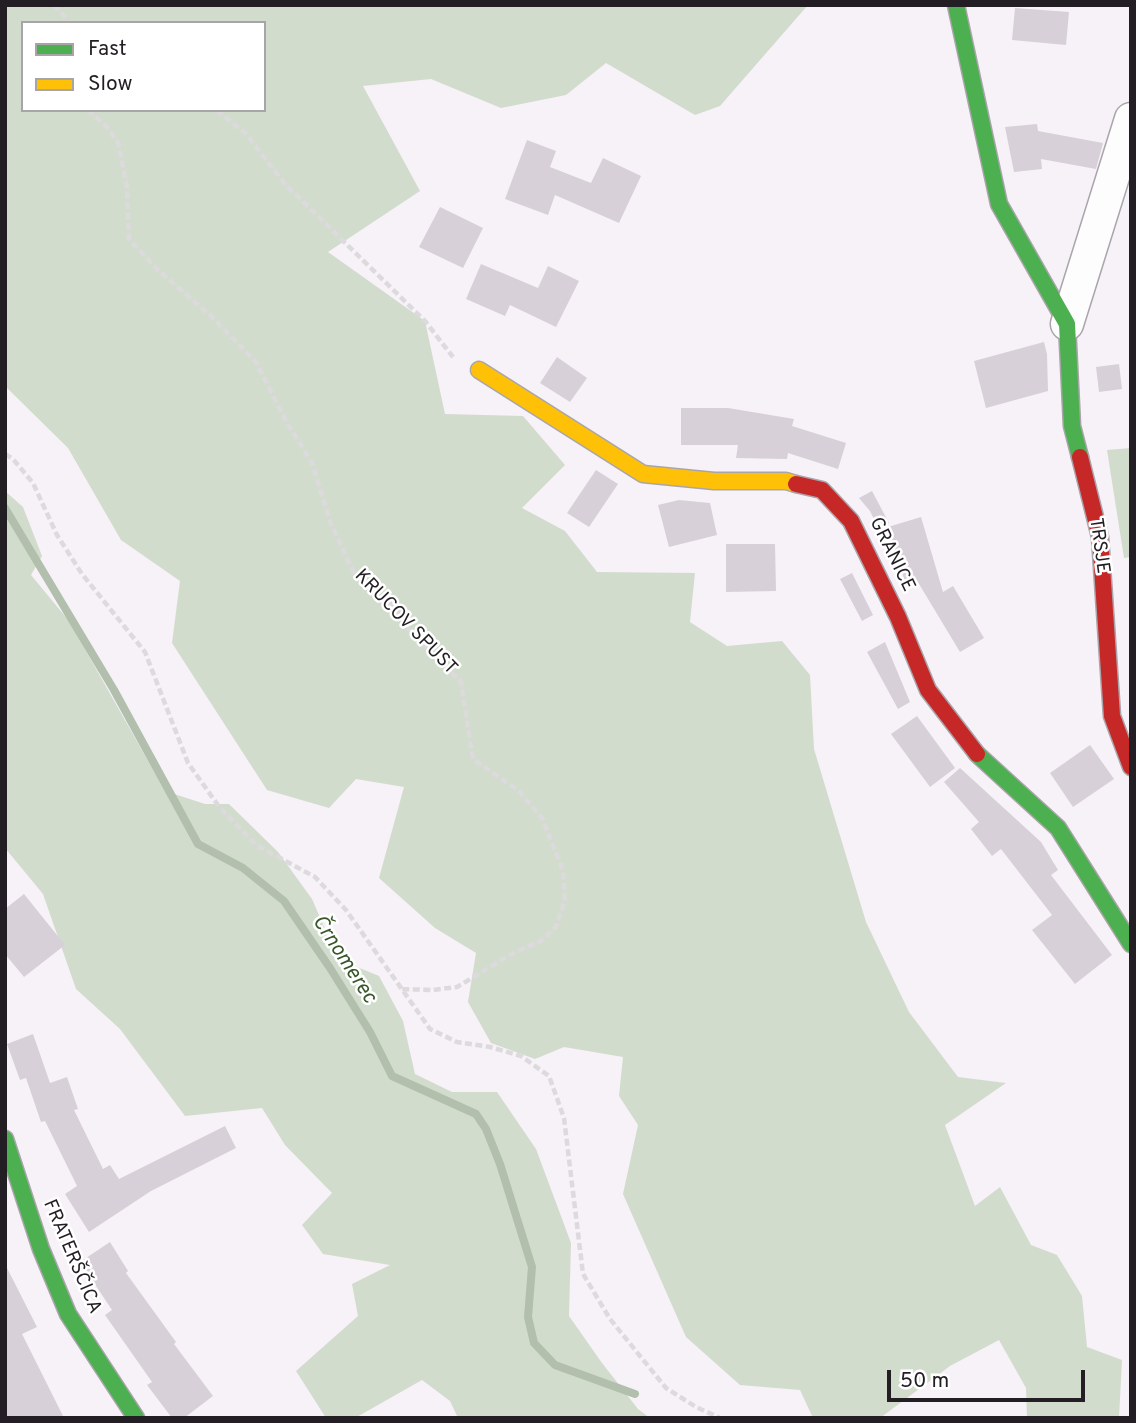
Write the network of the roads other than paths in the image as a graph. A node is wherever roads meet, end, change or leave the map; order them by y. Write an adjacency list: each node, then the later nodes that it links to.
1 (956, 5): 3 (street, TRSJE)
2 (1131, 119): 3 (street, TRSJE)
3 (1067, 324): 5 (street, TRSJE)
4 (479, 370): 6 (street, GRANICE)
5 (1131, 767)
6 (1131, 944)
7 (5, 1139): 8 (street, FRATERŠČICA)
8 (136, 1418)

